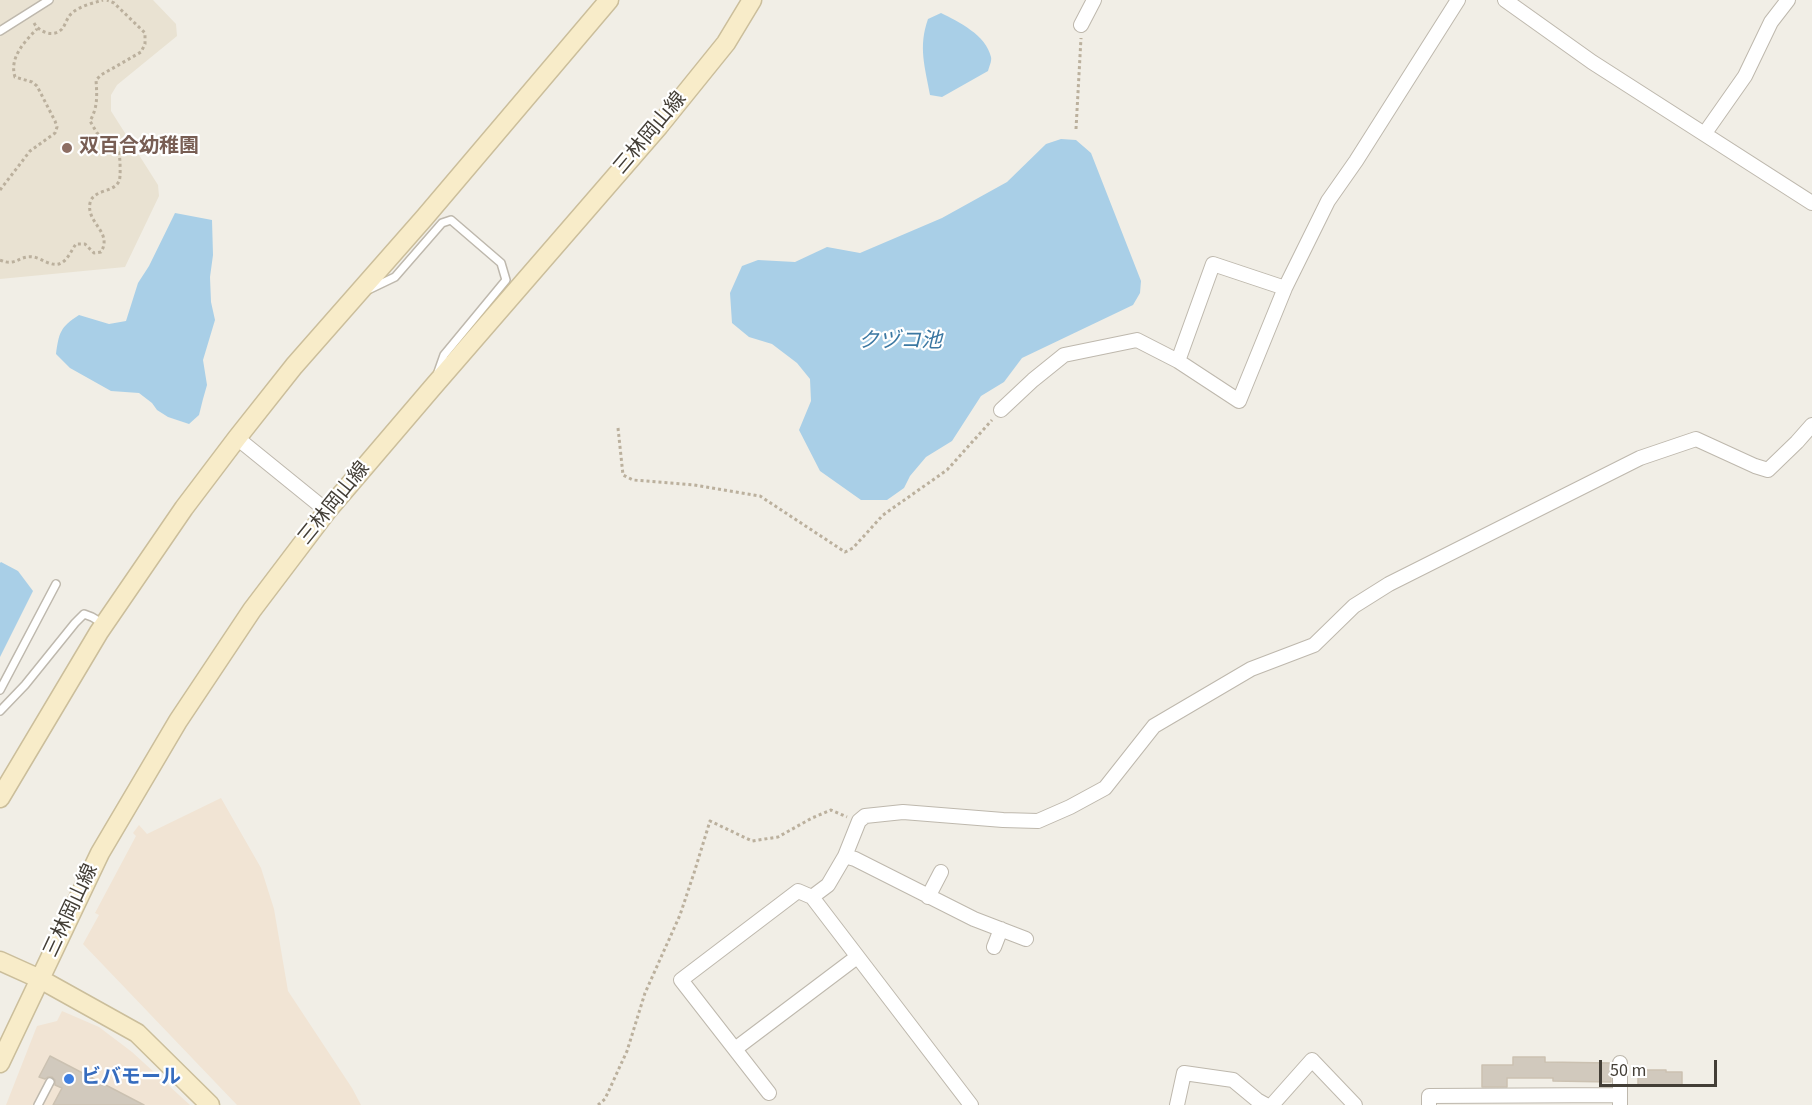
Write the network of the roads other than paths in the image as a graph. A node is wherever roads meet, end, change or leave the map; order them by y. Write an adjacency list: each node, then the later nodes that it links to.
1 (49, 0): 9 (lane)
2 (609, 0): 13 (main road)
3 (752, 0): 15 (main road, 三林岡山線)
4 (1094, 0): 8 (street)
5 (1458, 0): 12 (street)
6 (1505, 0): 10 (street)
7 (1788, 0): 10 (street)
8 (1081, 25)
9 (0, 31)
10 (1705, 133): 11 (street)
11 (1812, 203)
12 (1285, 288): 14 (street); 14 (street)
13 (352, 299): 15 (lane); 18 (main road)
14 (1178, 361): 16 (street)
15 (432, 388): 19 (main road, 三林岡山線)
16 (1001, 410)
17 (1812, 425): 25 (street)
18 (237, 438): 19 (street); 21 (main road)
19 (327, 511): 34 (main road, 三林岡山線)
20 (56, 584): 22 (lane)
21 (104, 625): 23 (lane); 24 (main road)
22 (0, 690)
23 (0, 711)
24 (0, 798)
25 (845, 856): 27 (street); 28 (street)
26 (941, 872): 28 (street)
27 (812, 897): 32 (street); 35 (street)
28 (928, 897): 29 (street)
29 (1001, 929): 30 (street); 31 (street)
30 (1026, 939)
31 (994, 947)
32 (857, 957): 35 (street); 43 (street)
33 (0, 961): 34 (main road)
34 (40, 979): 36 (main road, 三林岡山線); 42 (main road)
35 (735, 1049): 39 (street)
36 (0, 1063)
37 (1620, 1063): 40 (street)
38 (50, 1082): 41 (lane)
39 (770, 1093)
40 (1620, 1100): 48 (street)
41 (38, 1105)
42 (210, 1105)
43 (971, 1105)
44 (1178, 1105): 45 (street)
45 (1266, 1105)
46 (1272, 1105): 47 (street)
47 (1354, 1105)
48 (1429, 1105)

